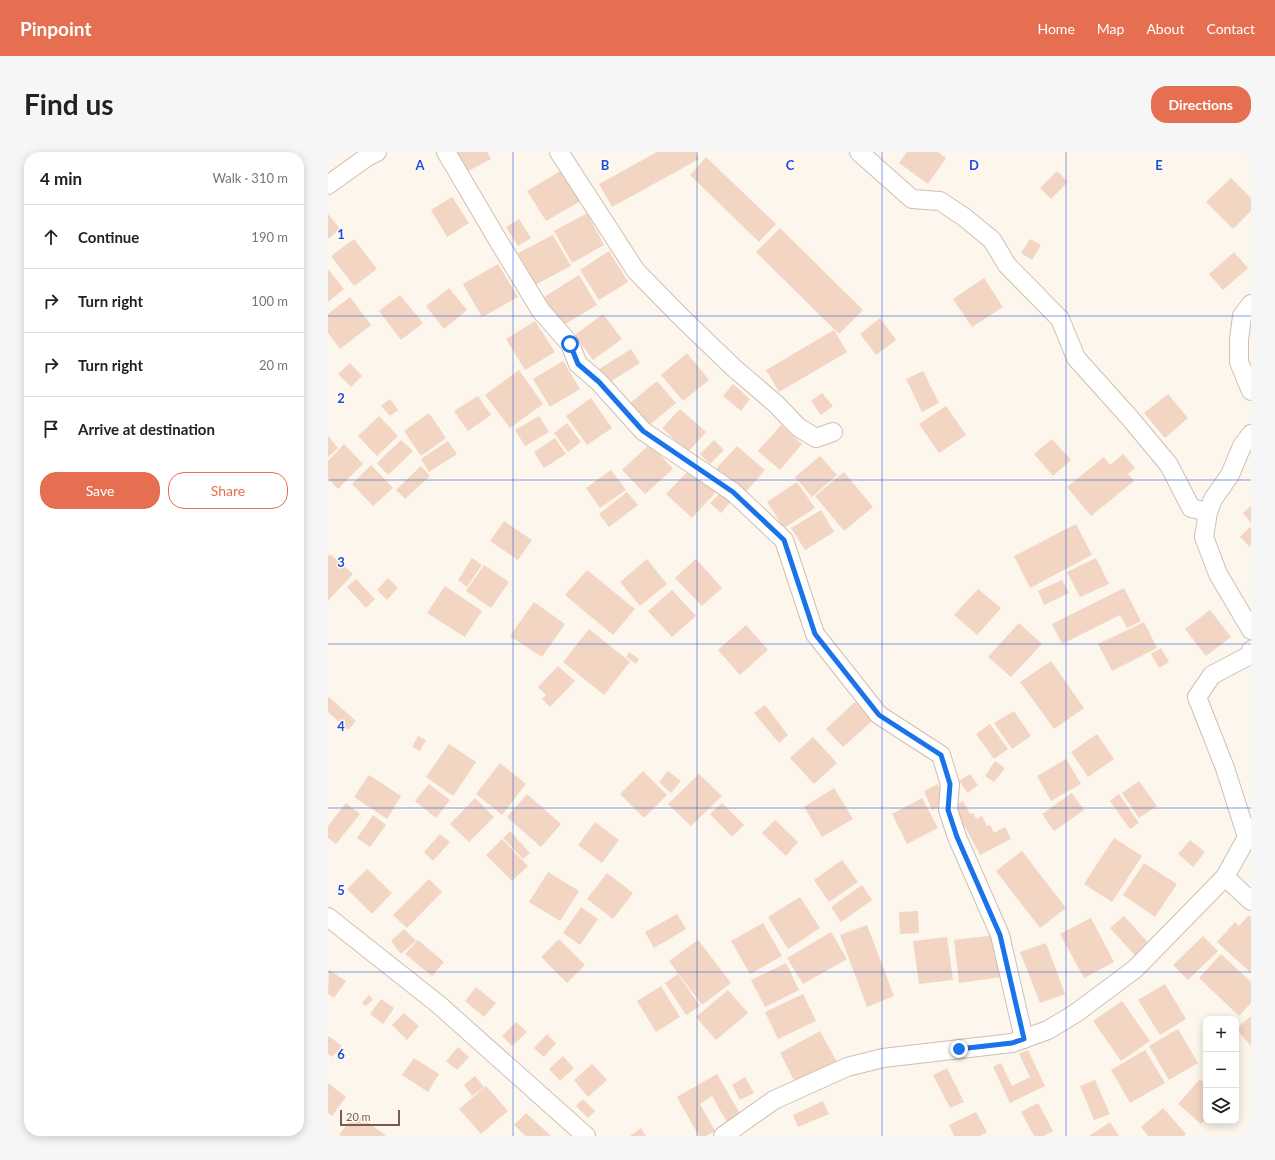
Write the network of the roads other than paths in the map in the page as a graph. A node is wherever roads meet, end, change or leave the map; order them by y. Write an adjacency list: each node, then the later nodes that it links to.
1 (377, 152): 5 (street)
2 (446, 152): 17 (street)
3 (559, 152): 8 (street)
4 (859, 152): 10 (street)
5 (328, 185)
6 (1251, 304): 7 (street)
7 (1251, 391)
8 (833, 432)
9 (1251, 434): 10 (street)
10 (1208, 512): 11 (street)
11 (1251, 630)
12 (1251, 650): 13 (street)
13 (1249, 835): 14 (street)
14 (1225, 876): 15 (street); 17 (street)
15 (1251, 901)
16 (328, 917): 18 (street)
17 (1024, 1039): 19 (street)
18 (586, 1136)
19 (723, 1136)

